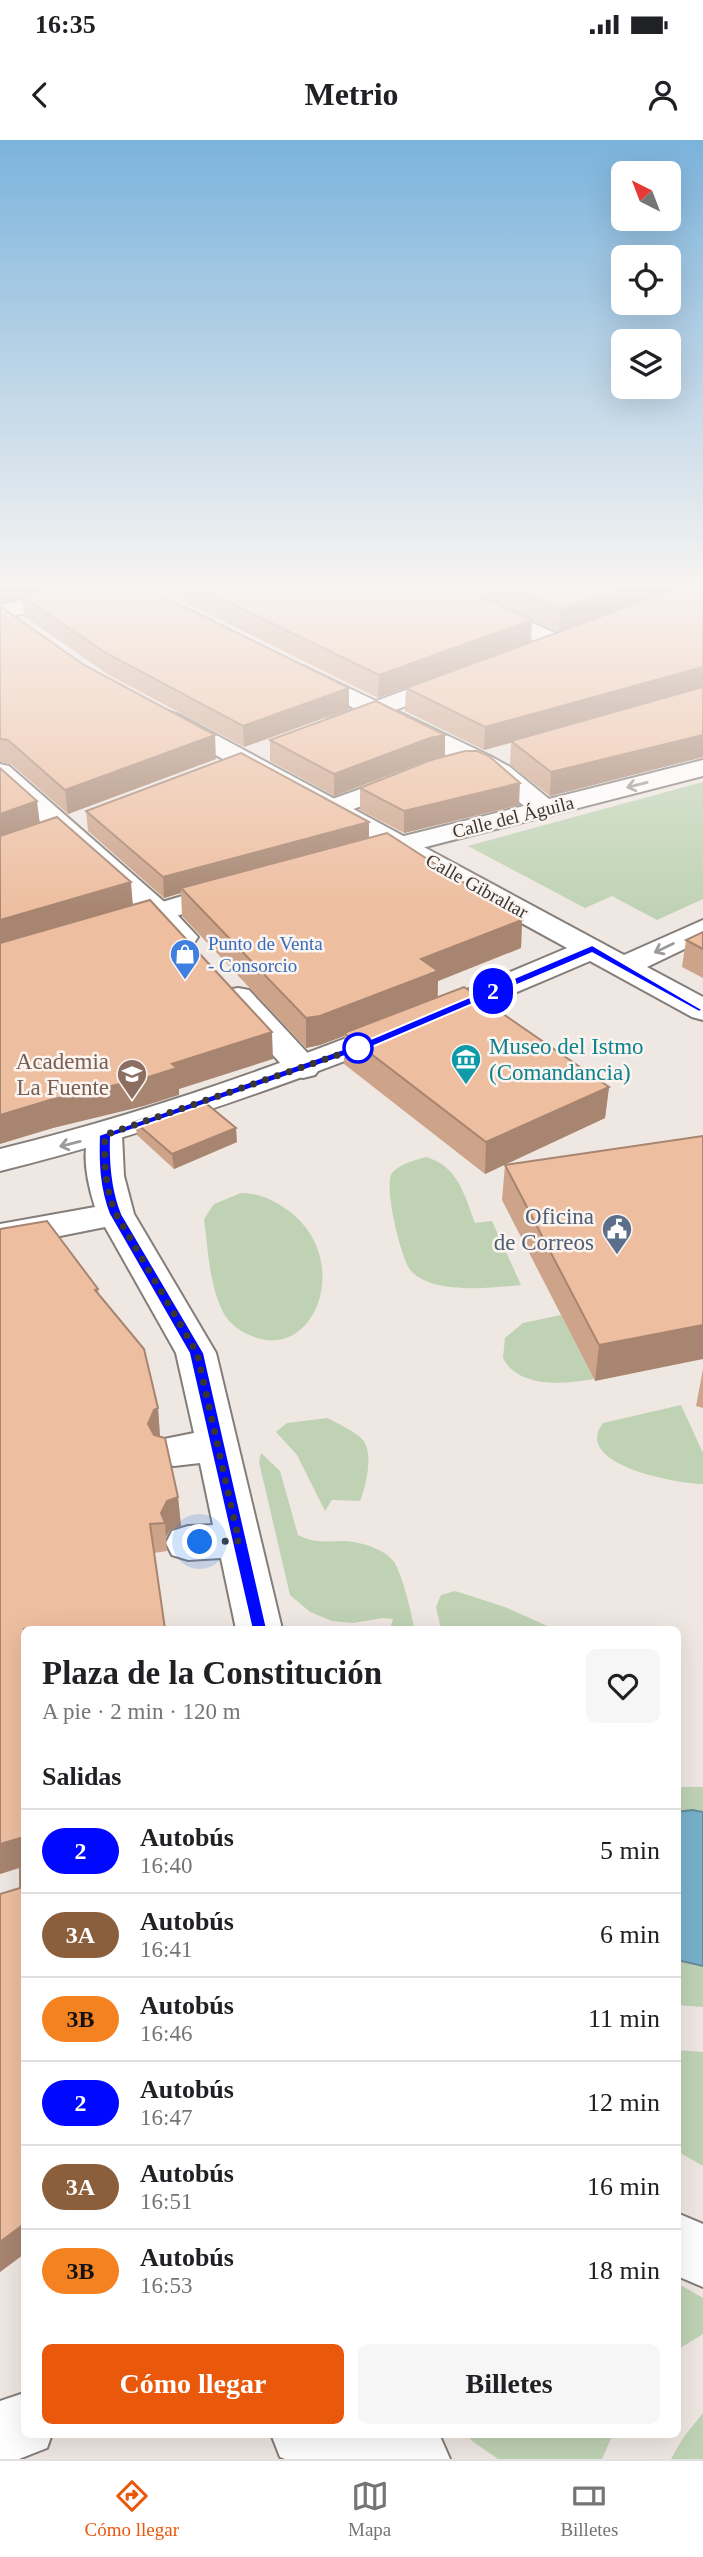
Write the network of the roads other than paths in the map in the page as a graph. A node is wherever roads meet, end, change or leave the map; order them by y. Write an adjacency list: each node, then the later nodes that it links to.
1 (343, 693): 3 (street)
2 (418, 693): 3 (street)
3 (375, 709): 5 (street); 8 (street)
4 (154, 712): 6 (street, Calle Gibraltar)
5 (310, 734)
6 (258, 754): 11 (street); 12 (street, Calle Gibraltar)
7 (513, 754): 8 (street)
8 (481, 762): 12 (street); 13 (street)
9 (703, 768): 13 (street, Calle del Águila, one-way to 13)
10 (0, 772): 17 (street)
11 (207, 774)
12 (334, 808): 14 (street, Calle Gibraltar)
13 (544, 809): 14 (street, Calle del Águila)
14 (402, 845): 15 (street, Calle del Águila); 20 (street, Calle Gibraltar)
15 (367, 854)
16 (258, 883): 17 (street)
17 (159, 912): 19 (street); 23 (street)
18 (703, 929): 21 (street, one-way to 21)
19 (80, 936)
20 (592, 949): 21 (street, Calle Gibraltar); 23 (street)
21 (624, 966): 22 (street, Calle Gibraltar)
22 (703, 1010)
23 (303, 1068): 24 (street)
24 (105, 1149): 25 (street, one-way to 25); 26 (street)
25 (0, 1160)
26 (116, 1214): 27 (street); 28 (street)
27 (0, 1236)
28 (219, 1446): 29 (street); 30 (street)
29 (173, 1451)
30 (239, 1541): 31 (street); 32 (street)
31 (188, 1543)
32 (258, 1626)
33 (681, 2245): 34 (street)
34 (703, 2257)
35 (21, 2425): 36 (street)
36 (0, 2432)
37 (312, 2438): 39 (street)
38 (404, 2438): 40 (street)
39 (358, 2459)
40 (417, 2459)

